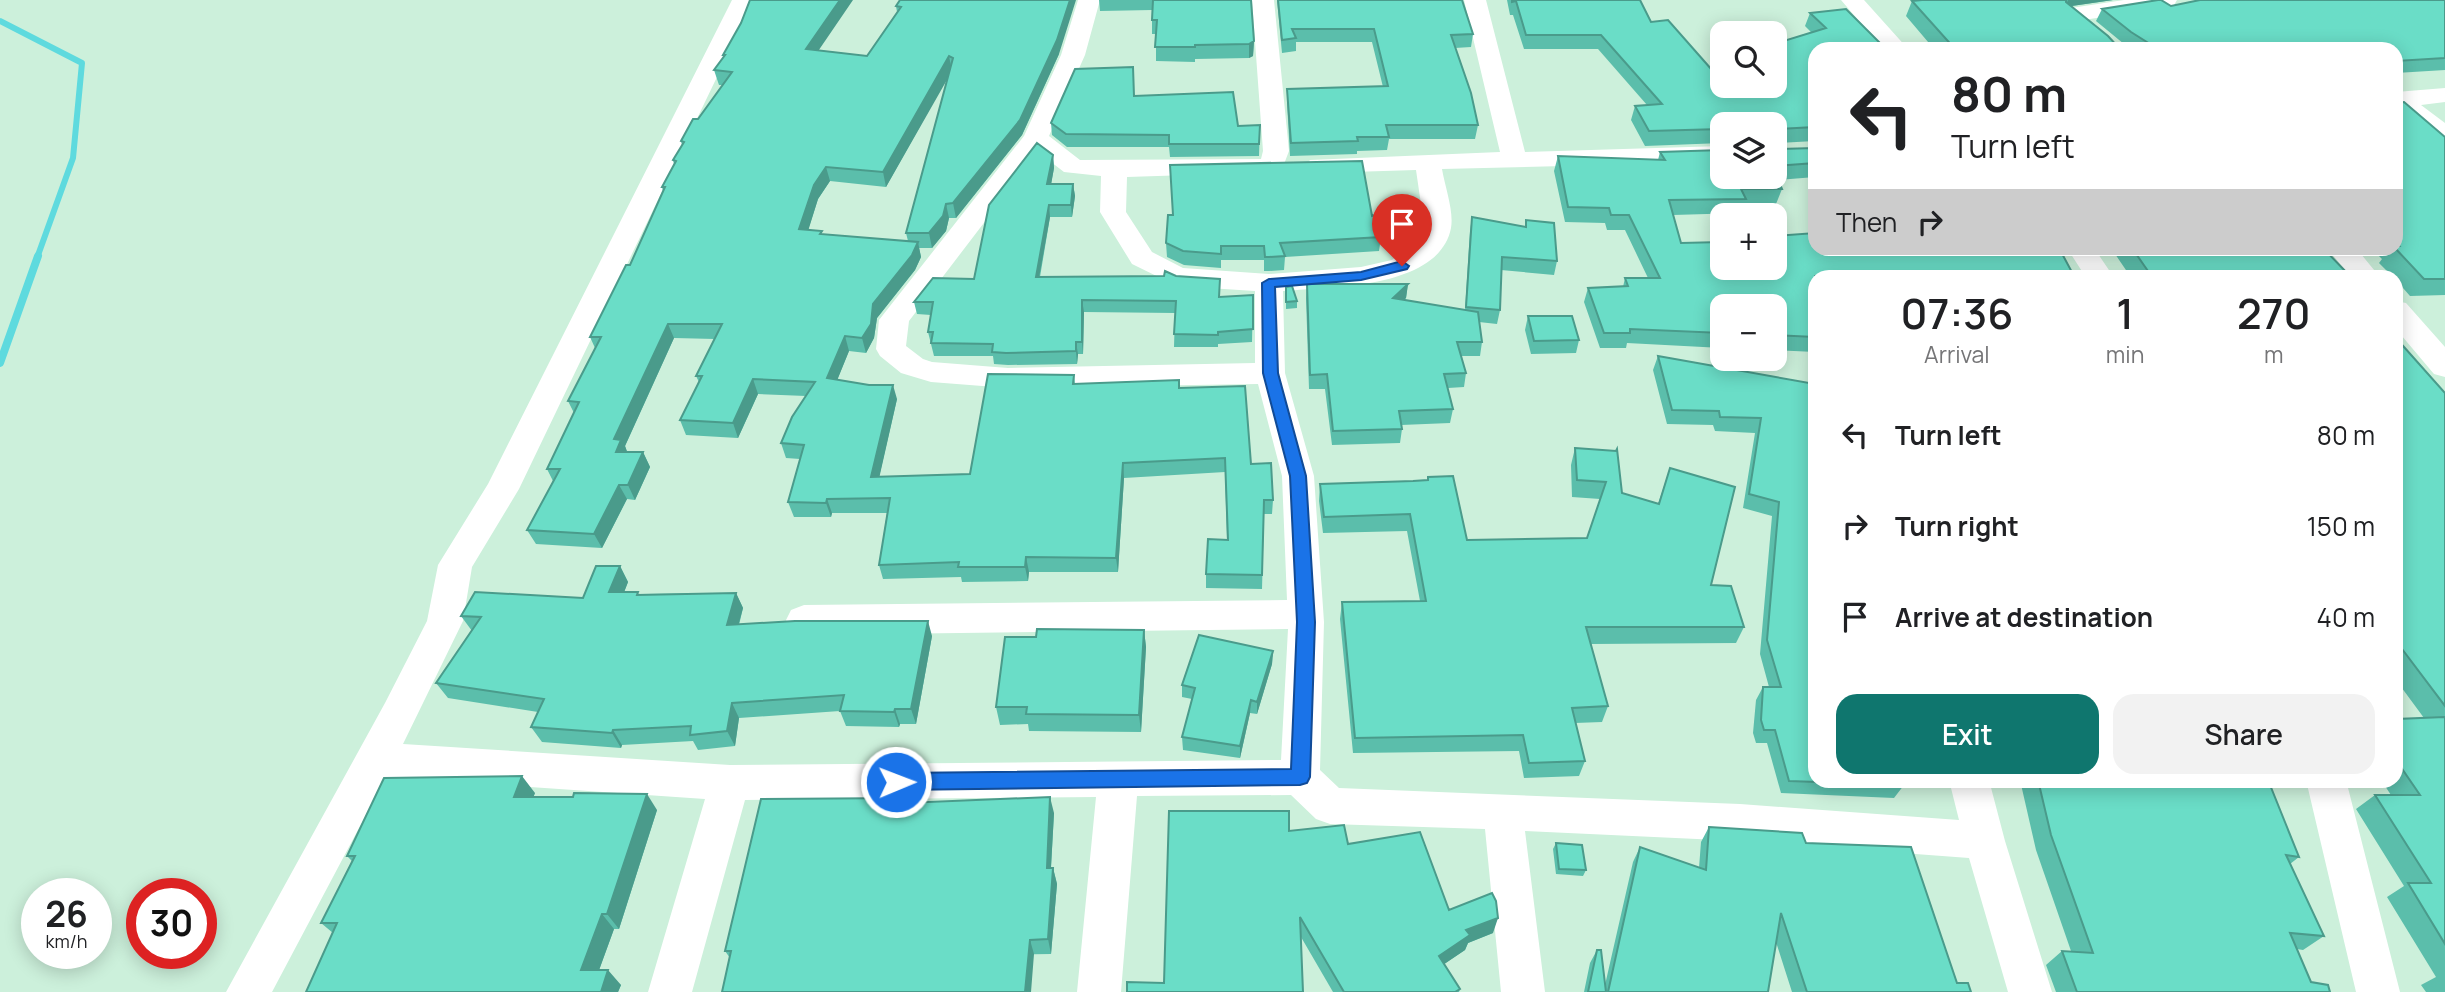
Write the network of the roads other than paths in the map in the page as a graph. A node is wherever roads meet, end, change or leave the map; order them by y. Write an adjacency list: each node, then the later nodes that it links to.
1 (743, 0): 27 (street)
2 (1089, 0): 13 (street)
3 (1263, 0): 17 (street)
4 (1475, 0): 15 (street)
5 (1852, 0): 8 (street)
6 (2166, 0): 7 (street)
7 (2092, 32)
8 (1889, 42)
9 (2445, 95): 10 (street)
10 (2403, 99)
11 (2403, 104): 12 (street)
12 (2445, 135)
13 (1036, 138): 18 (street); 24 (street)
14 (1710, 154): 15 (street)
15 (1514, 159): 16 (street)
16 (1428, 163): 17 (street); 21 (street)
17 (1272, 167): 18 (street)
18 (1114, 169): 21 (street)
19 (2347, 256): 20 (street)
20 (2360, 270)
21 (1269, 283): 24 (street)
22 (2403, 318): 23 (street)
23 (2445, 367)
24 (1270, 373): 25 (street)
25 (1306, 614): 26 (street); 28 (street)
26 (804, 620)
27 (377, 759): 30 (street); 35 (street)
28 (1300, 777): 29 (street); 33 (street)
29 (1118, 780): 30 (street); 37 (street)
30 (730, 783): 36 (street)
31 (1971, 788): 34 (street)
32 (2328, 788): 40 (street)
33 (1503, 812): 34 (street); 38 (street)
34 (1984, 841): 39 (street)
35 (248, 992)
36 (670, 992)
37 (1099, 992)
38 (1523, 992)
39 (2030, 992)
40 (2378, 992)

